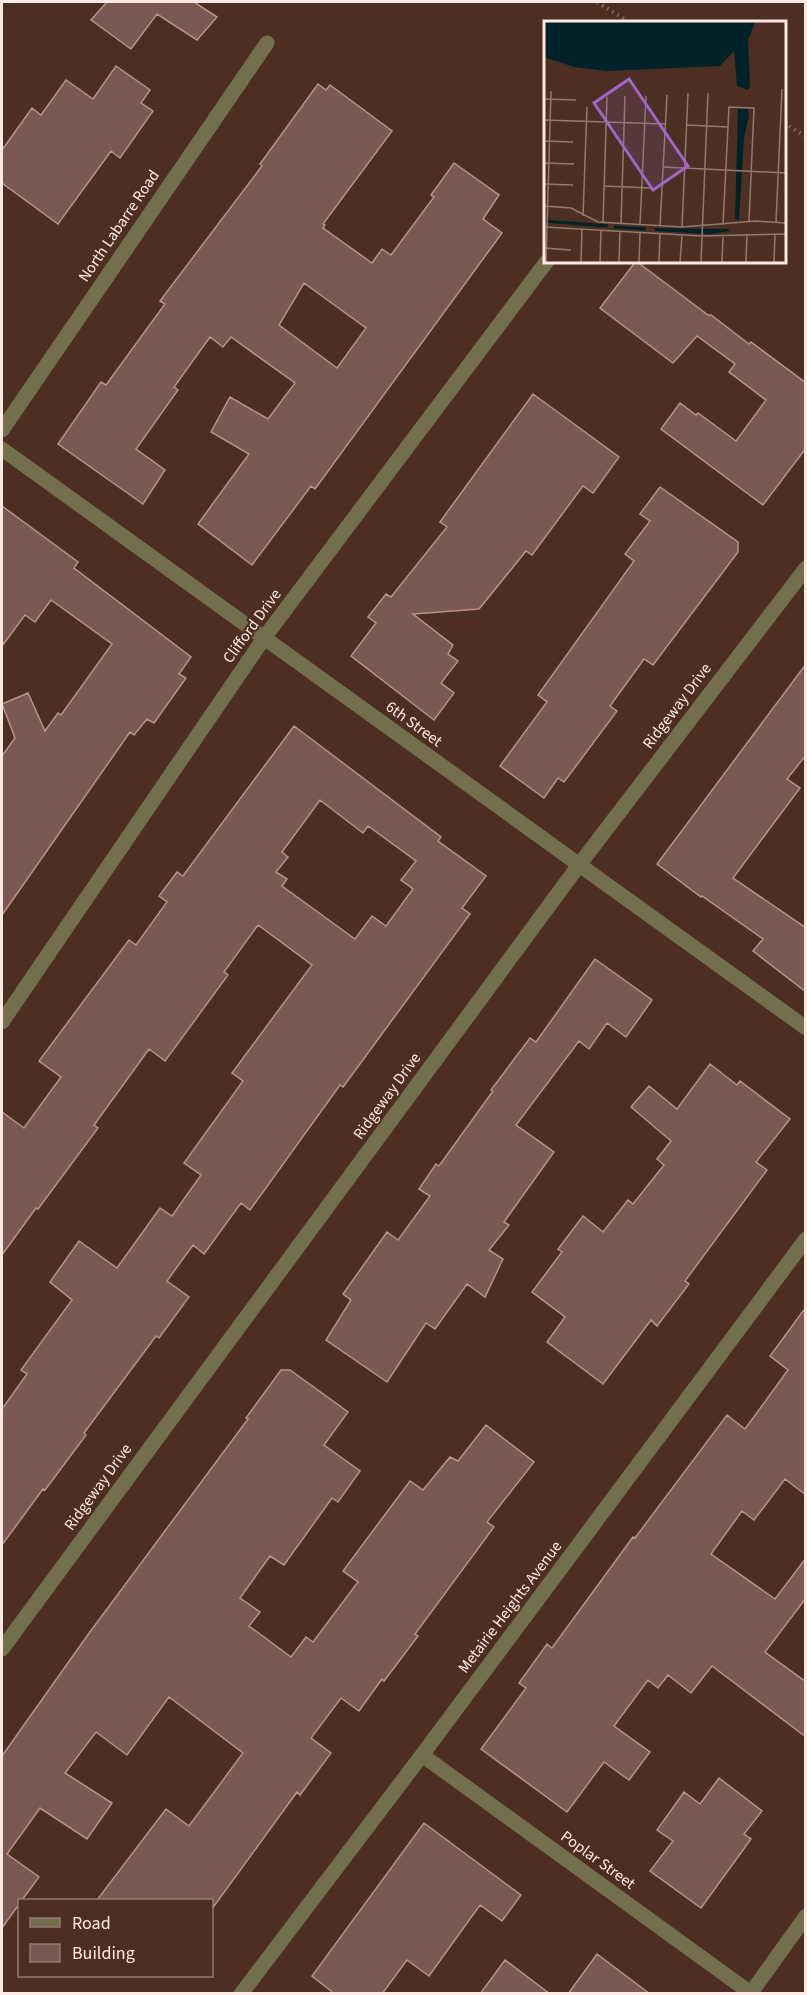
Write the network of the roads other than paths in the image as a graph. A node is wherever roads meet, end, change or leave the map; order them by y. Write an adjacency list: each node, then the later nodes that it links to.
1 (267, 43): 3 (street, North Labarre Road)
2 (546, 262): 6 (street, Clifford Drive)
3 (2, 430)
4 (2, 449): 6 (street, 6th Street)
5 (806, 568): 7 (street, Ridgeway Drive)
6 (264, 638): 7 (street, 6th Street); 8 (street, Clifford Drive)
7 (579, 865): 9 (street, 6th Street); 11 (street, Ridgeway Drive)
8 (2, 1022)
9 (806, 1028)
10 (806, 1239): 12 (street, Metairie Heights Avenue)
11 (2, 1649)
12 (422, 1755): 14 (street, Poplar Street); 15 (street, Metairie Heights Avenue)
13 (806, 1916): 14 (street)
14 (751, 1993)
15 (241, 1994)

